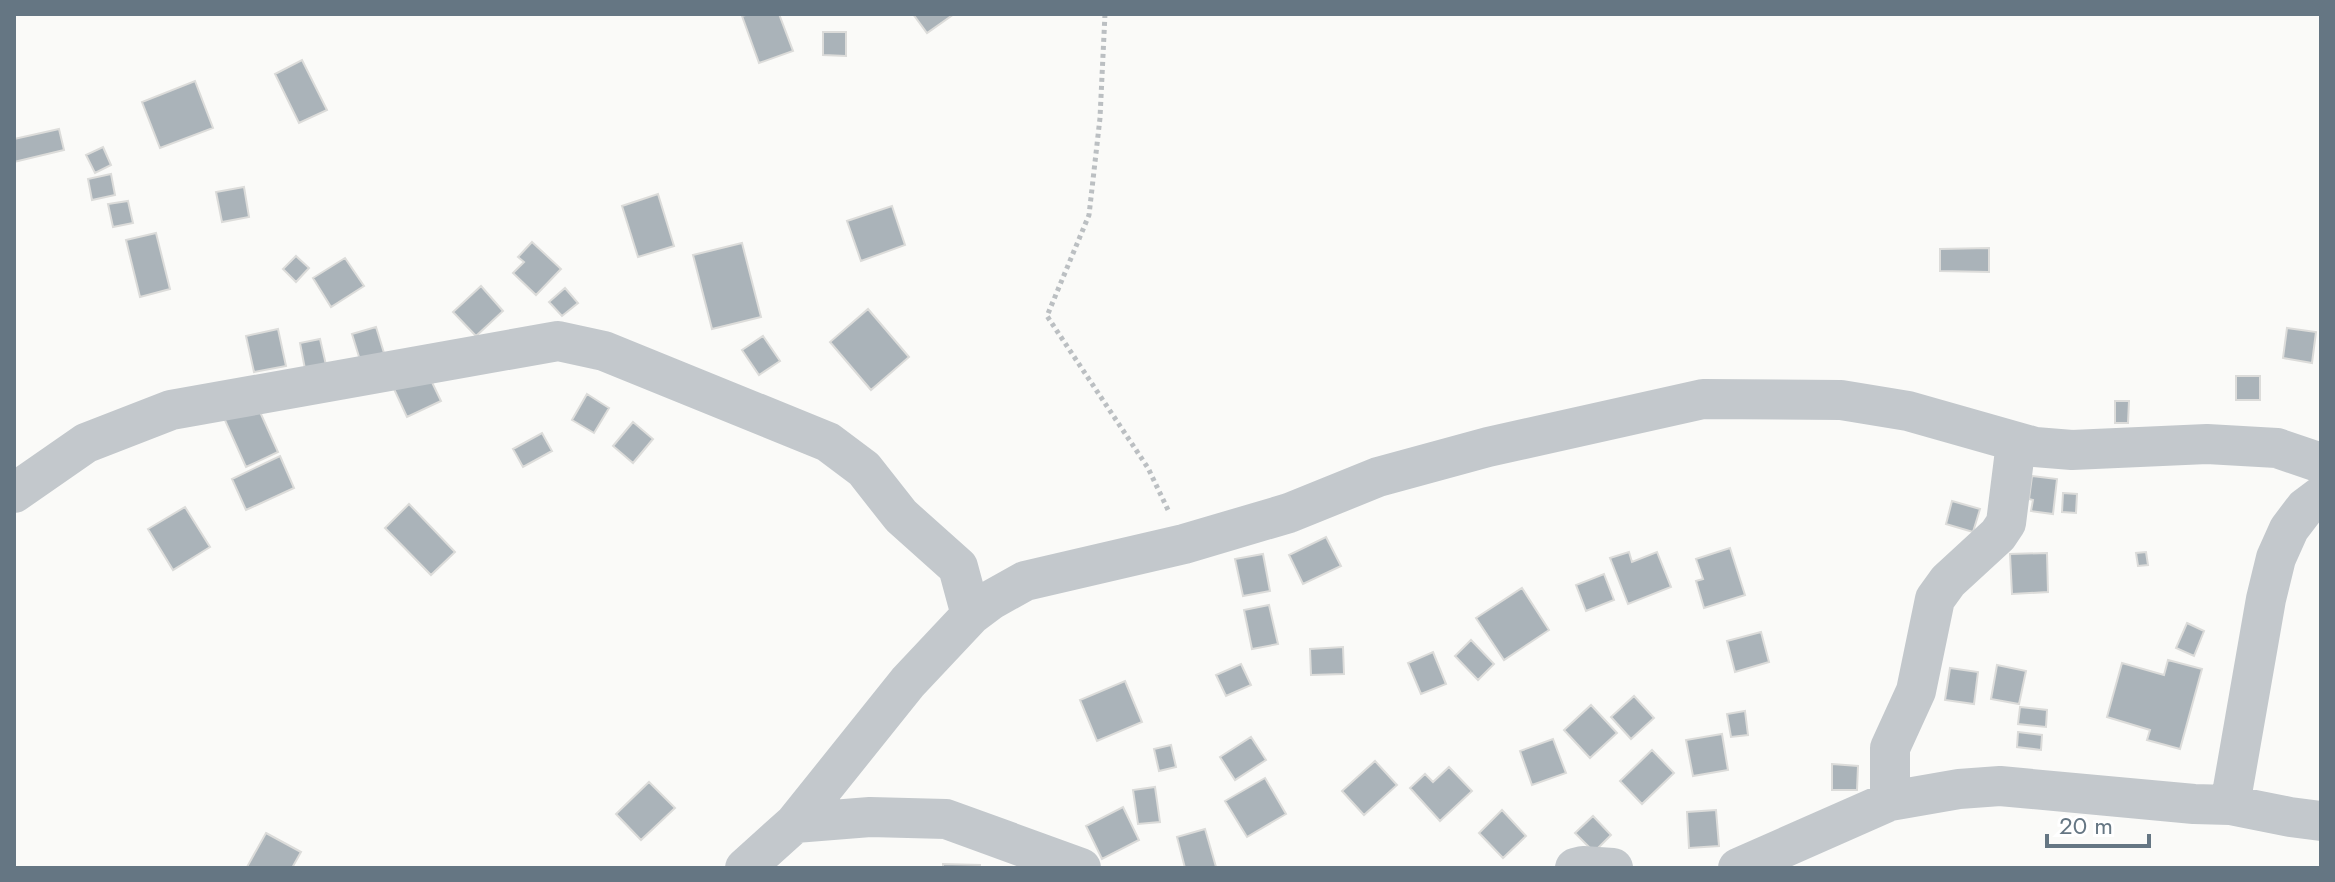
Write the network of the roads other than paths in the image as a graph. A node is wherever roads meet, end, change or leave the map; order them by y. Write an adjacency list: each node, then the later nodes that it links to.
1 (2016, 443): 2 (street); 5 (street); 6 (street)
2 (2321, 463)
3 (14, 493): 5 (street)
4 (2321, 496): 7 (street)
5 (971, 615): 9 (street)
6 (1890, 801): 7 (street); 14 (street)
7 (2230, 805): 8 (street)
8 (2321, 821)
9 (795, 823): 10 (street); 11 (street)
10 (745, 868)
11 (1081, 868)
12 (1575, 868): 13 (street)
13 (1613, 868)
14 (1738, 868)

